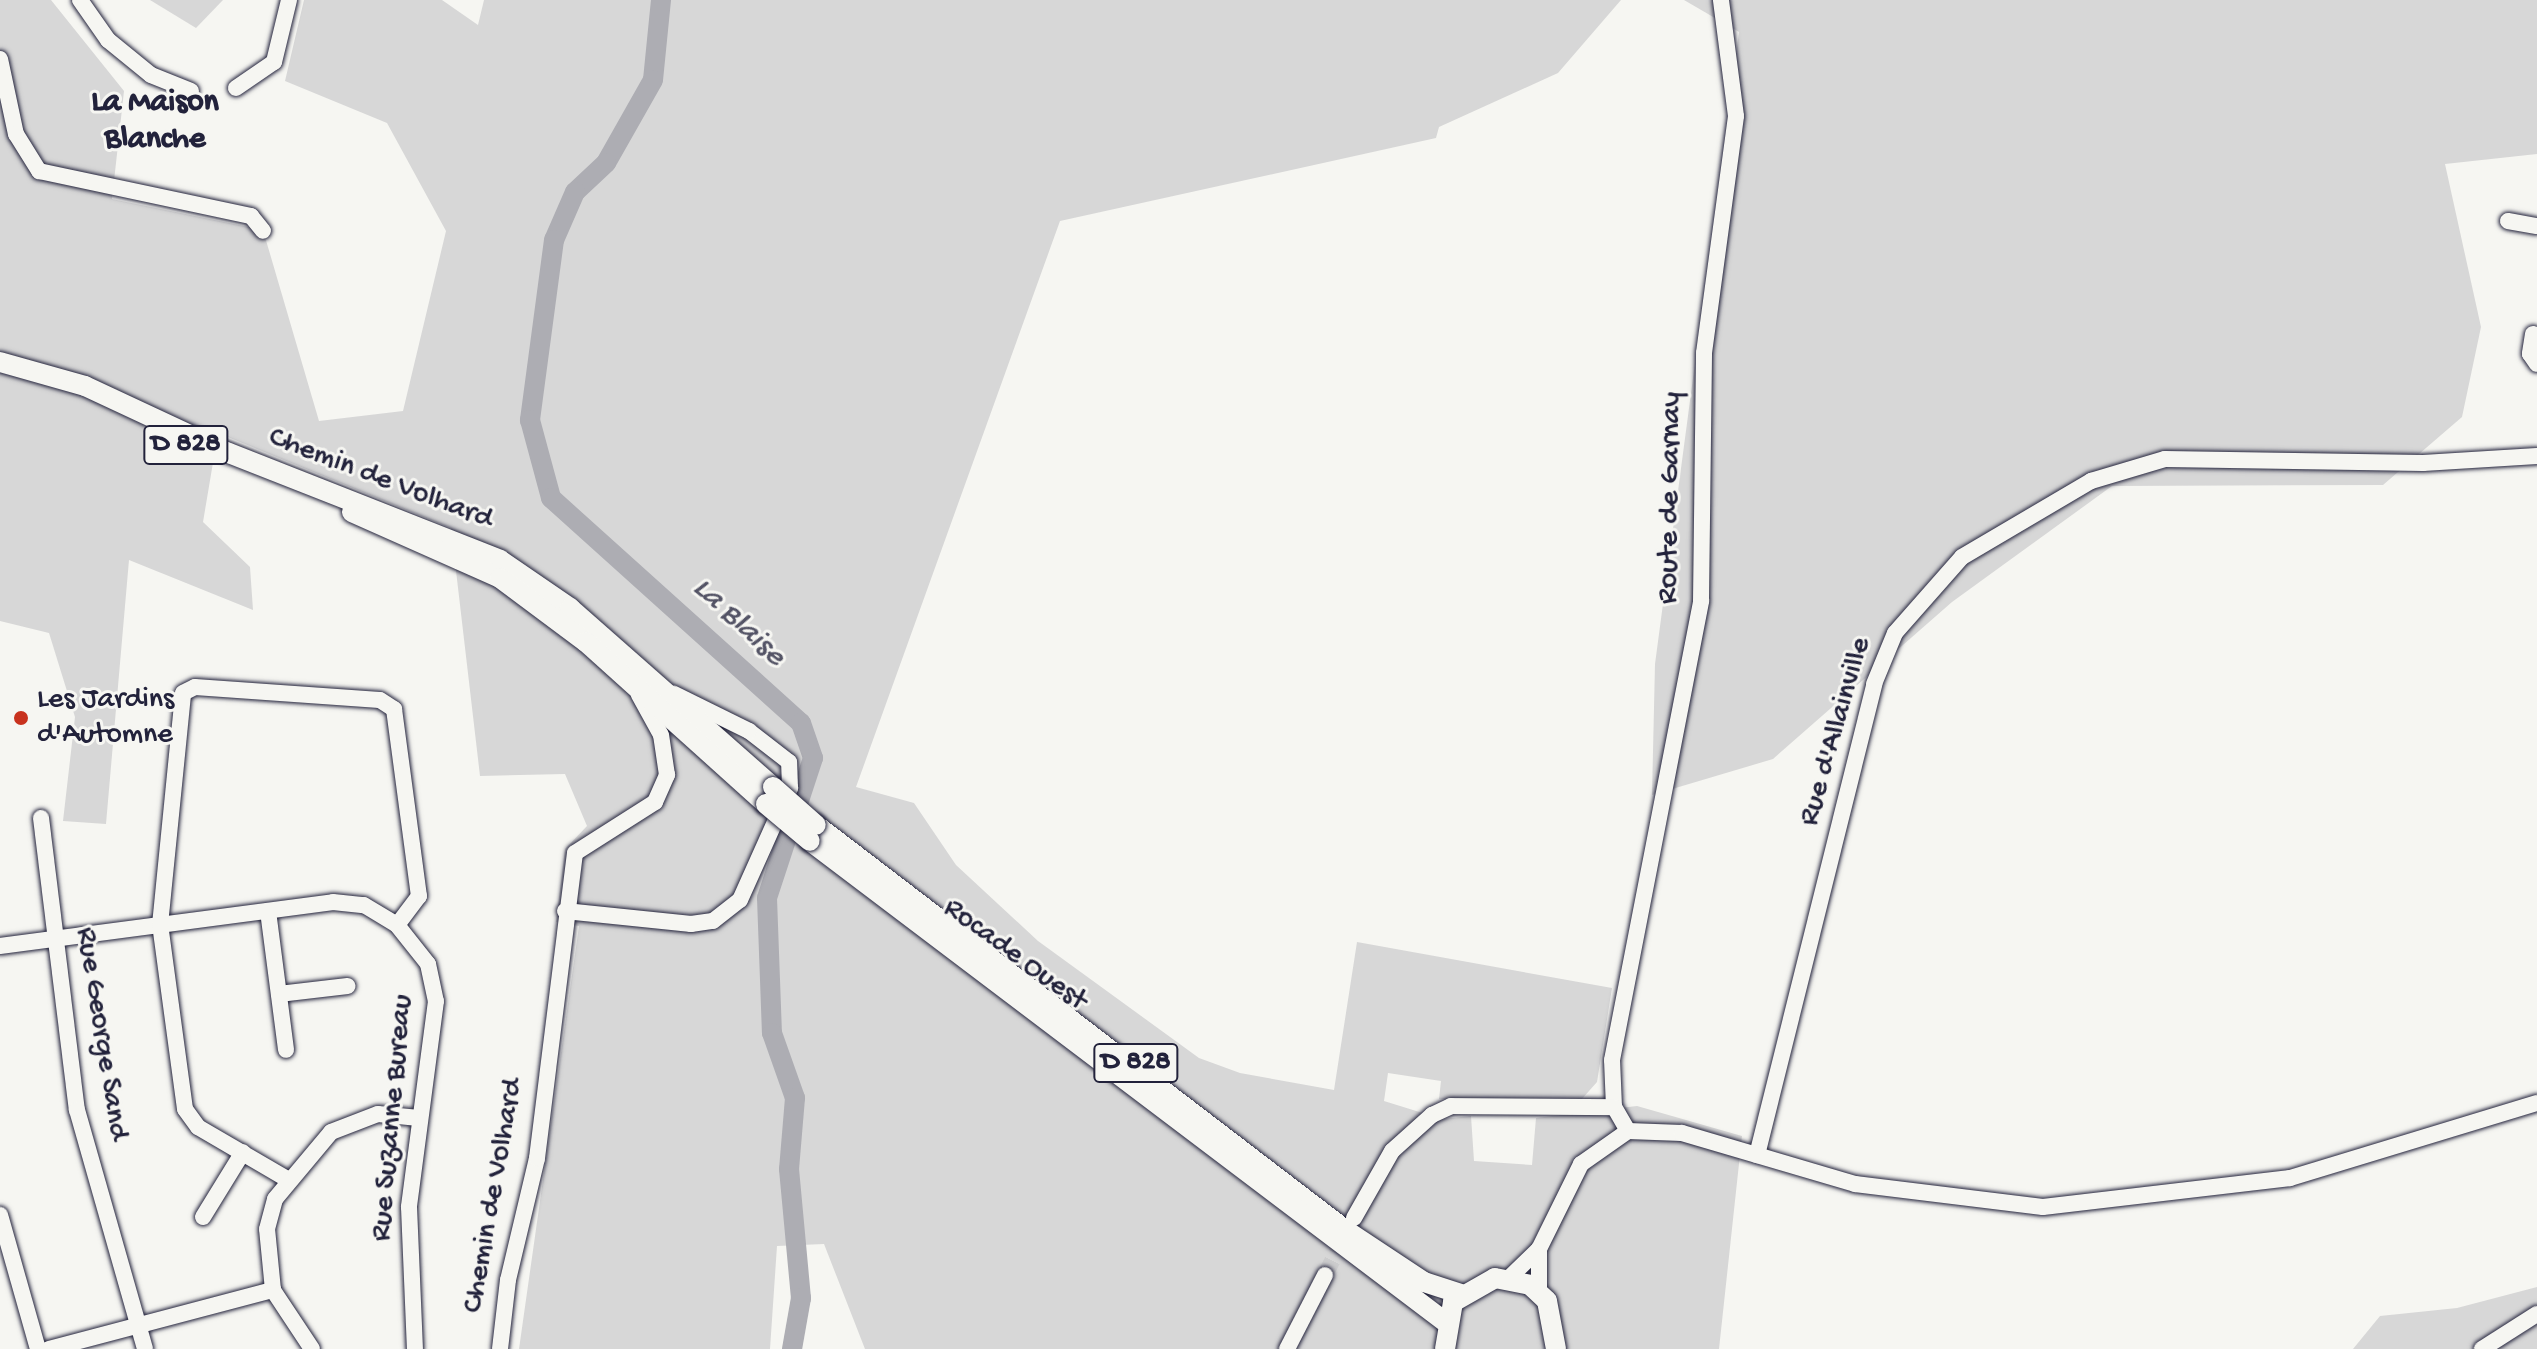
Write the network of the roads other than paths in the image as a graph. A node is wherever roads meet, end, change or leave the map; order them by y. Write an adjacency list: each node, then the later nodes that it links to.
1 (80, 0): 6 (street)
2 (289, 0): 5 (street)
3 (1721, 0): 30 (street, Route de Garnay)
4 (0, 59): 9 (street)
5 (236, 88)
6 (191, 91)
7 (2508, 221): 8 (street)
8 (2537, 226)
9 (263, 231)
10 (2533, 334): 12 (street)
11 (0, 362): 16 (main road, Chemin de Volhard / D 828)
12 (2537, 364)
13 (0, 375): 15 (main road, Chemin de Volhard / D 828)
14 (2537, 456): 34 (street, Rue d'Allainville)
15 (634, 686): 17 (main road, Rocade Ouest / D 828); 21 (street, Chemin de Volhard)
16 (663, 689): 17 (main road, Rocade Ouest / D 828); 21 (street)
17 (770, 796): 19 (main road, Rocade Ouest / D 828, bridge)
18 (41, 818): 24 (street, Rue George Sand)
19 (813, 833): 45 (main road, Rocade Ouest / D 828); 47 (main road, Rocade Ouest / D 828)
20 (268, 911): 22 (street, Rue Suzanne Bureau); 23 (street, Rue Suzanne Bureau); 27 (street)
21 (565, 911): 54 (street, Chemin de Volhard)
22 (160, 925): 23 (street); 24 (street, Rue Suzanne Bureau); 33 (street)
23 (397, 925): 31 (street, Rue Suzanne Bureau)
24 (56, 939): 25 (street, Rue Suzanne Bureau); 48 (street, Rue George Sand)
25 (0, 946)
26 (348, 986): 27 (street)
27 (279, 994): 28 (street)
28 (286, 1050)
29 (2537, 1103): 34 (street)
30 (1614, 1107): 32 (street, Route de Garnay); 38 (street)
31 (419, 1118): 35 (street); 53 (street, Rue Suzanne Bureau)
32 (1628, 1131): 34 (street); 39 (street)
33 (243, 1152): 35 (street); 37 (street)
34 (1757, 1155)
35 (287, 1179): 43 (street)
36 (0, 1215): 40 (street)
37 (203, 1217)
38 (1354, 1218)
39 (1539, 1249): 42 (street); 44 (street)
40 (7, 1264): 49 (street)
41 (1325, 1275): 55 (street)
42 (1509, 1278): 44 (main road); 45 (main road)
43 (273, 1290): 48 (street); 52 (street)
44 (1539, 1292): 57 (main road)
45 (1460, 1294): 47 (main road)
46 (2537, 1314): 58 (street)
47 (1444, 1321): 56 (main road)
48 (138, 1325): 50 (street); 51 (street, Rue George Sand)
49 (38, 1349)
50 (49, 1349)
51 (145, 1349)
52 (312, 1349)
53 (415, 1349)
54 (500, 1349)
55 (1287, 1349)
56 (1445, 1349)
57 (1556, 1349)
58 (2482, 1349)

